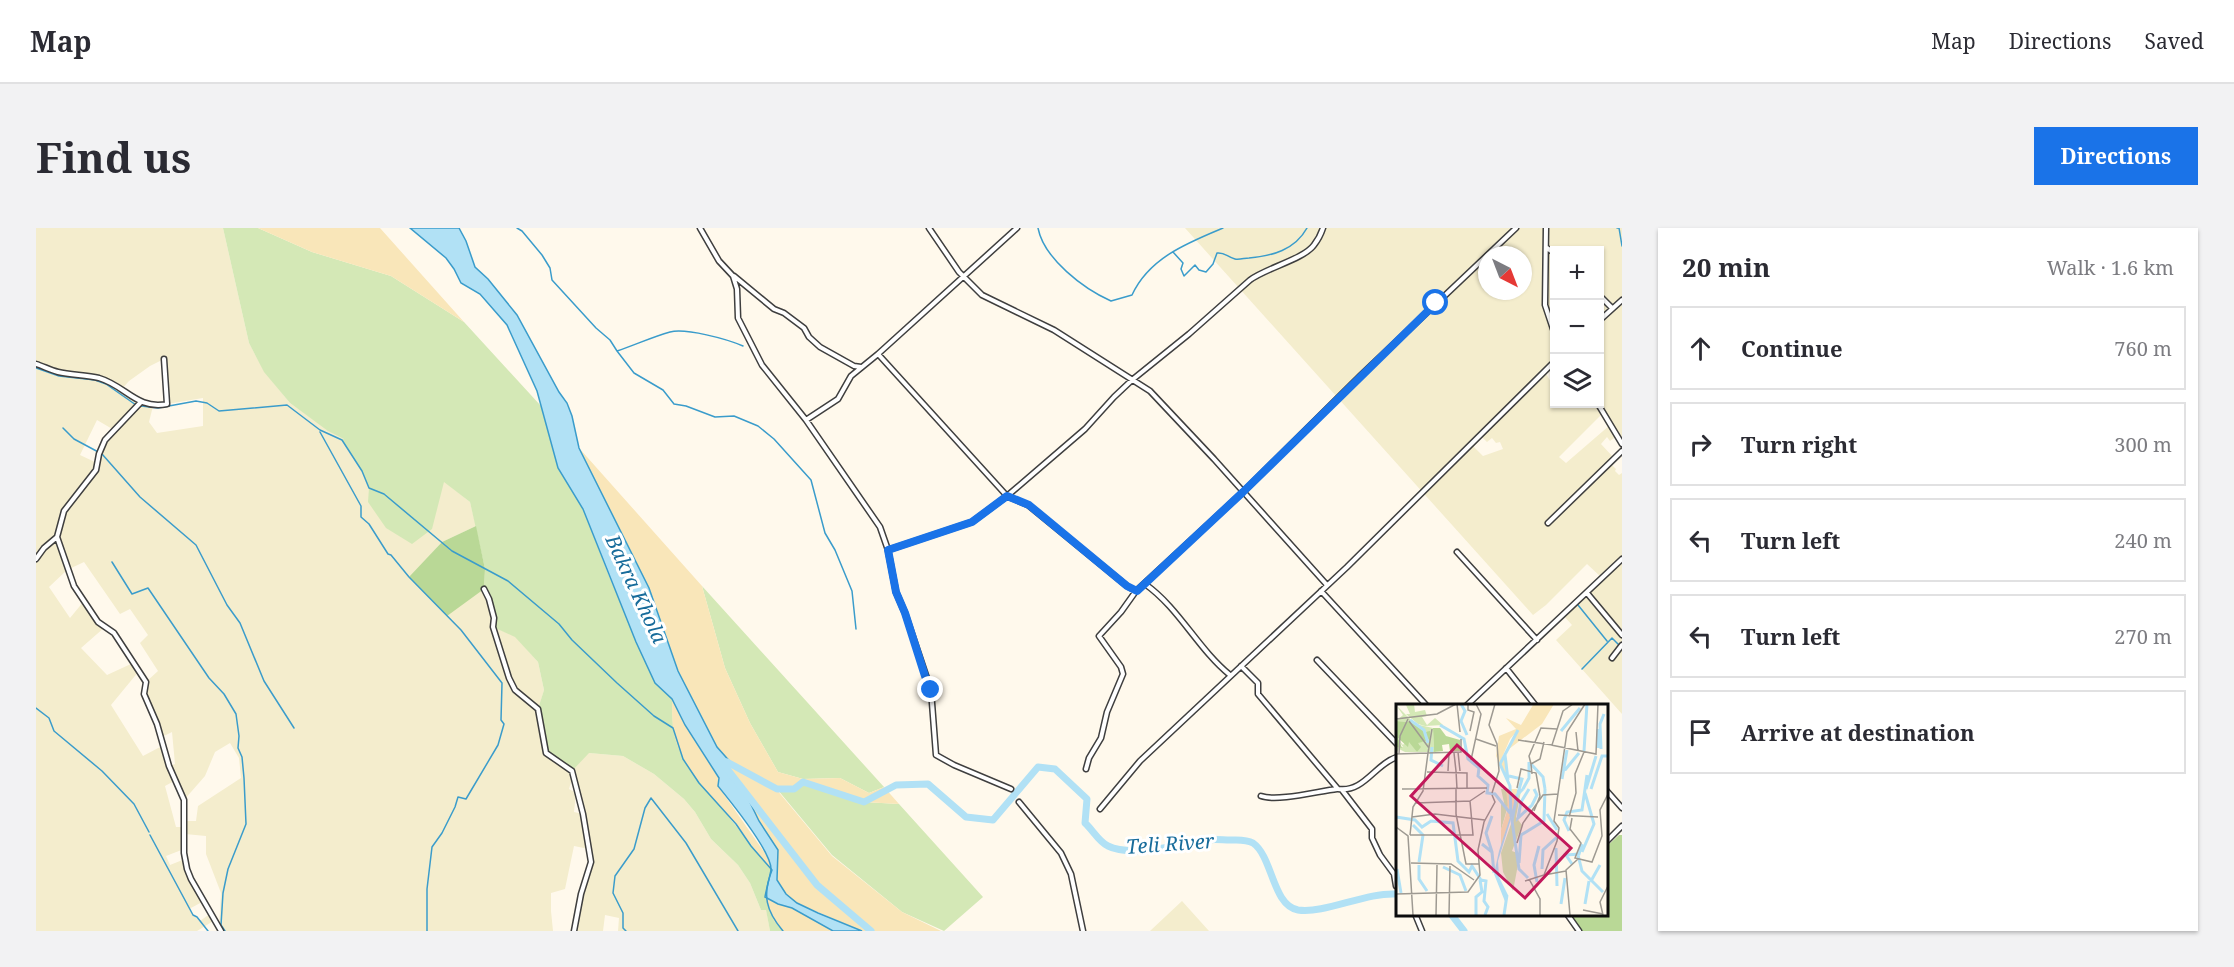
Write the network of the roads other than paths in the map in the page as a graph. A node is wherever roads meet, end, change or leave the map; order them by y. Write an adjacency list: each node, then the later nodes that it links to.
1 (700, 228): 9 (street)
2 (929, 228): 10 (street)
3 (1017, 228): 10 (street)
4 (1323, 228): 21 (street)
5 (1516, 228): 27 (street)
6 (1546, 228): 7 (street)
7 (1547, 248): 8 (street); 15 (street)
8 (1550, 250)
9 (734, 276): 20 (street); 24 (street)
10 (963, 278): 16 (street); 21 (street)
11 (1603, 300): 13 (street)
12 (1622, 300): 13 (street)
13 (1612, 308): 14 (street)
14 (1604, 315)
15 (1550, 320)
16 (878, 354): 20 (street); 28 (street)
17 (164, 359): 22 (street)
18 (36, 364): 22 (street)
19 (1550, 366): 36 (street)
20 (861, 367): 24 (street)
21 (1132, 381): 27 (street); 28 (street)
22 (141, 402): 30 (street)
23 (1600, 408): 25 (street)
24 (806, 420): 31 (street)
25 (1622, 444)
26 (1622, 451): 29 (street)
27 (1243, 492): 35 (street); 36 (street)
28 (1007, 496): 31 (street); 38 (street)
29 (1548, 523)
30 (57, 537): 33 (street); 68 (street)
31 (888, 550): 55 (street)
32 (1457, 552): 42 (street)
33 (36, 559)
34 (1622, 559): 40 (street)
35 (1144, 584): 38 (street); 48 (street)
36 (1327, 585): 39 (street)
37 (484, 589): 69 (street)
38 (1136, 591): 54 (street)
39 (1321, 591): 46 (street); 49 (street)
40 (1587, 593): 41 (street); 42 (street)
41 (1622, 635)
42 (1537, 640): 47 (street)
43 (1622, 645): 44 (street)
44 (1611, 658)
45 (1317, 660): 52 (street)
46 (1241, 666): 48 (street); 56 (street)
47 (1506, 668): 50 (street); 51 (street)
48 (1230, 675): 60 (street)
49 (1426, 704)
50 (1468, 704)
51 (1534, 704)
52 (1396, 743)
53 (1396, 757): 56 (street)
54 (1086, 769)
55 (1011, 789)
56 (1340, 789): 58 (street); 64 (street)
57 (1607, 792): 61 (street)
58 (1261, 796)
59 (1019, 801): 70 (street)
60 (1100, 808)
61 (1622, 808)
62 (1622, 826): 63 (street)
63 (1607, 840)
64 (1396, 873): 65 (street)
65 (1396, 886)
66 (1415, 916): 71 (street)
67 (1568, 916): 72 (street)
68 (221, 931)
69 (573, 931)
70 (1083, 931)
71 (1422, 931)
72 (1579, 931)

